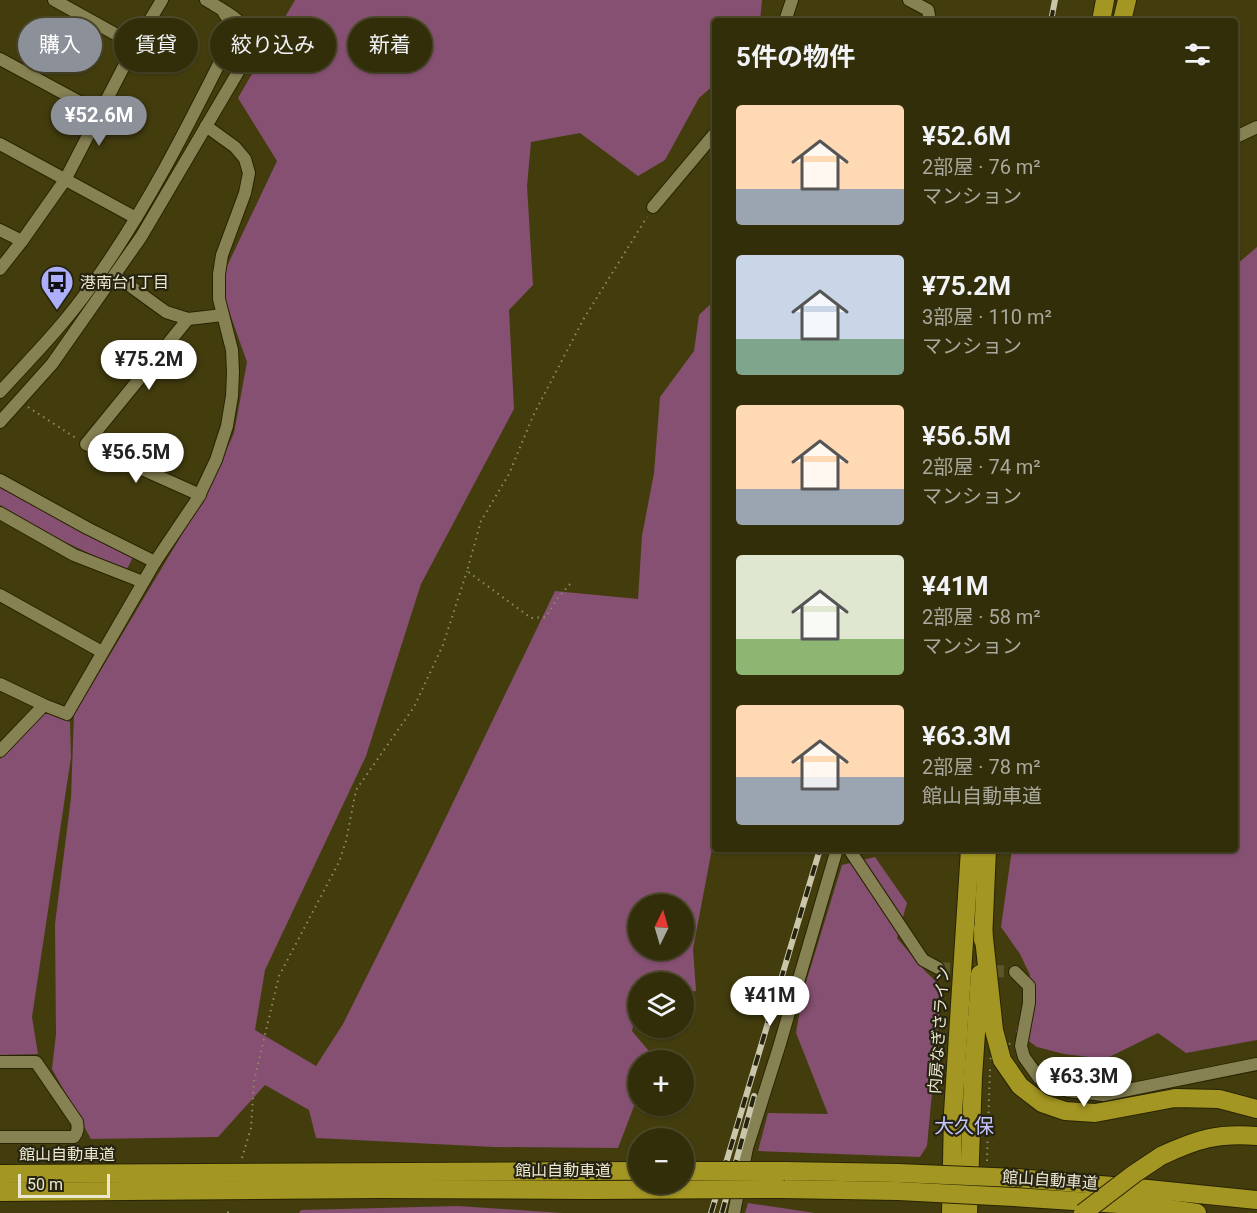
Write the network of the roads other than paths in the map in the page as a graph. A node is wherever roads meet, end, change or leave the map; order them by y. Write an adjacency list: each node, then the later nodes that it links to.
1 (54, 0): 14 (street)
2 (162, 0): 9 (street)
3 (206, 0): 8 (street)
4 (792, 0): 10 (street)
5 (909, 0): 11 (street)
6 (1105, 0): 12 (highway)
7 (1127, 0): 13 (highway)
8 (220, 9): 18 (street); 25 (street)
9 (151, 18)
10 (786, 18)
11 (929, 18)
12 (1102, 18)
13 (1123, 18)
14 (114, 33)
15 (0, 59): 17 (street)
16 (121, 72): 17 (street)
17 (100, 113): 23 (street)
18 (206, 126): 29 (street); 30 (street)
19 (1257, 128): 20 (street)
20 (1238, 135)
21 (712, 137): 24 (street)
22 (0, 144): 23 (street)
23 (65, 180): 25 (street); 27 (street)
24 (653, 207)
25 (136, 218): 32 (street)
26 (0, 230): 27 (street)
27 (22, 241): 28 (street)
28 (0, 269)
29 (115, 275): 31 (street); 33 (street)
30 (223, 315): 31 (street); 35 (street)
31 (188, 319): 35 (street)
32 (0, 392)
33 (0, 422)
34 (0, 480): 37 (street)
35 (200, 495): 37 (street)
36 (0, 513): 38 (street)
37 (154, 562): 38 (street)
38 (143, 582): 40 (street)
39 (0, 595): 40 (street)
40 (102, 652): 42 (street)
41 (0, 684): 42 (street)
42 (44, 705): 43 (street)
43 (0, 751)
44 (836, 852): 64 (street)
45 (851, 852): 49 (street)
46 (970, 852): 54 (highway, 内房なぎさライン)
47 (987, 852): 48 (highway)
48 (983, 929): 53 (highway); 67 (highway)
49 (938, 968)
50 (1015, 972): 52 (street)
51 (0, 1062): 56 (street)
52 (1257, 1065)
53 (1257, 1108)
54 (953, 1113): 65 (highway); 66 (highway, 内房なぎさライン)
55 (1257, 1136): 68 (highway, bridge)
56 (0, 1137)
57 (628, 1171): 59 (highway, 館山自動車道)
58 (694, 1172): 60 (highway, 館山自動車道, bridge)
59 (0, 1174)
60 (783, 1180): 61 (highway, 館山自動車道); 62 (highway, 館山自動車道, bridge)
61 (898, 1182): 63 (highway, 館山自動車道, bridge); 69 (highway, 館山自動車道, bridge)
62 (0, 1192)
63 (1257, 1200)
64 (734, 1213)
65 (939, 1213)
66 (951, 1213)
67 (968, 1213)
68 (1083, 1213)
69 (1197, 1213)

